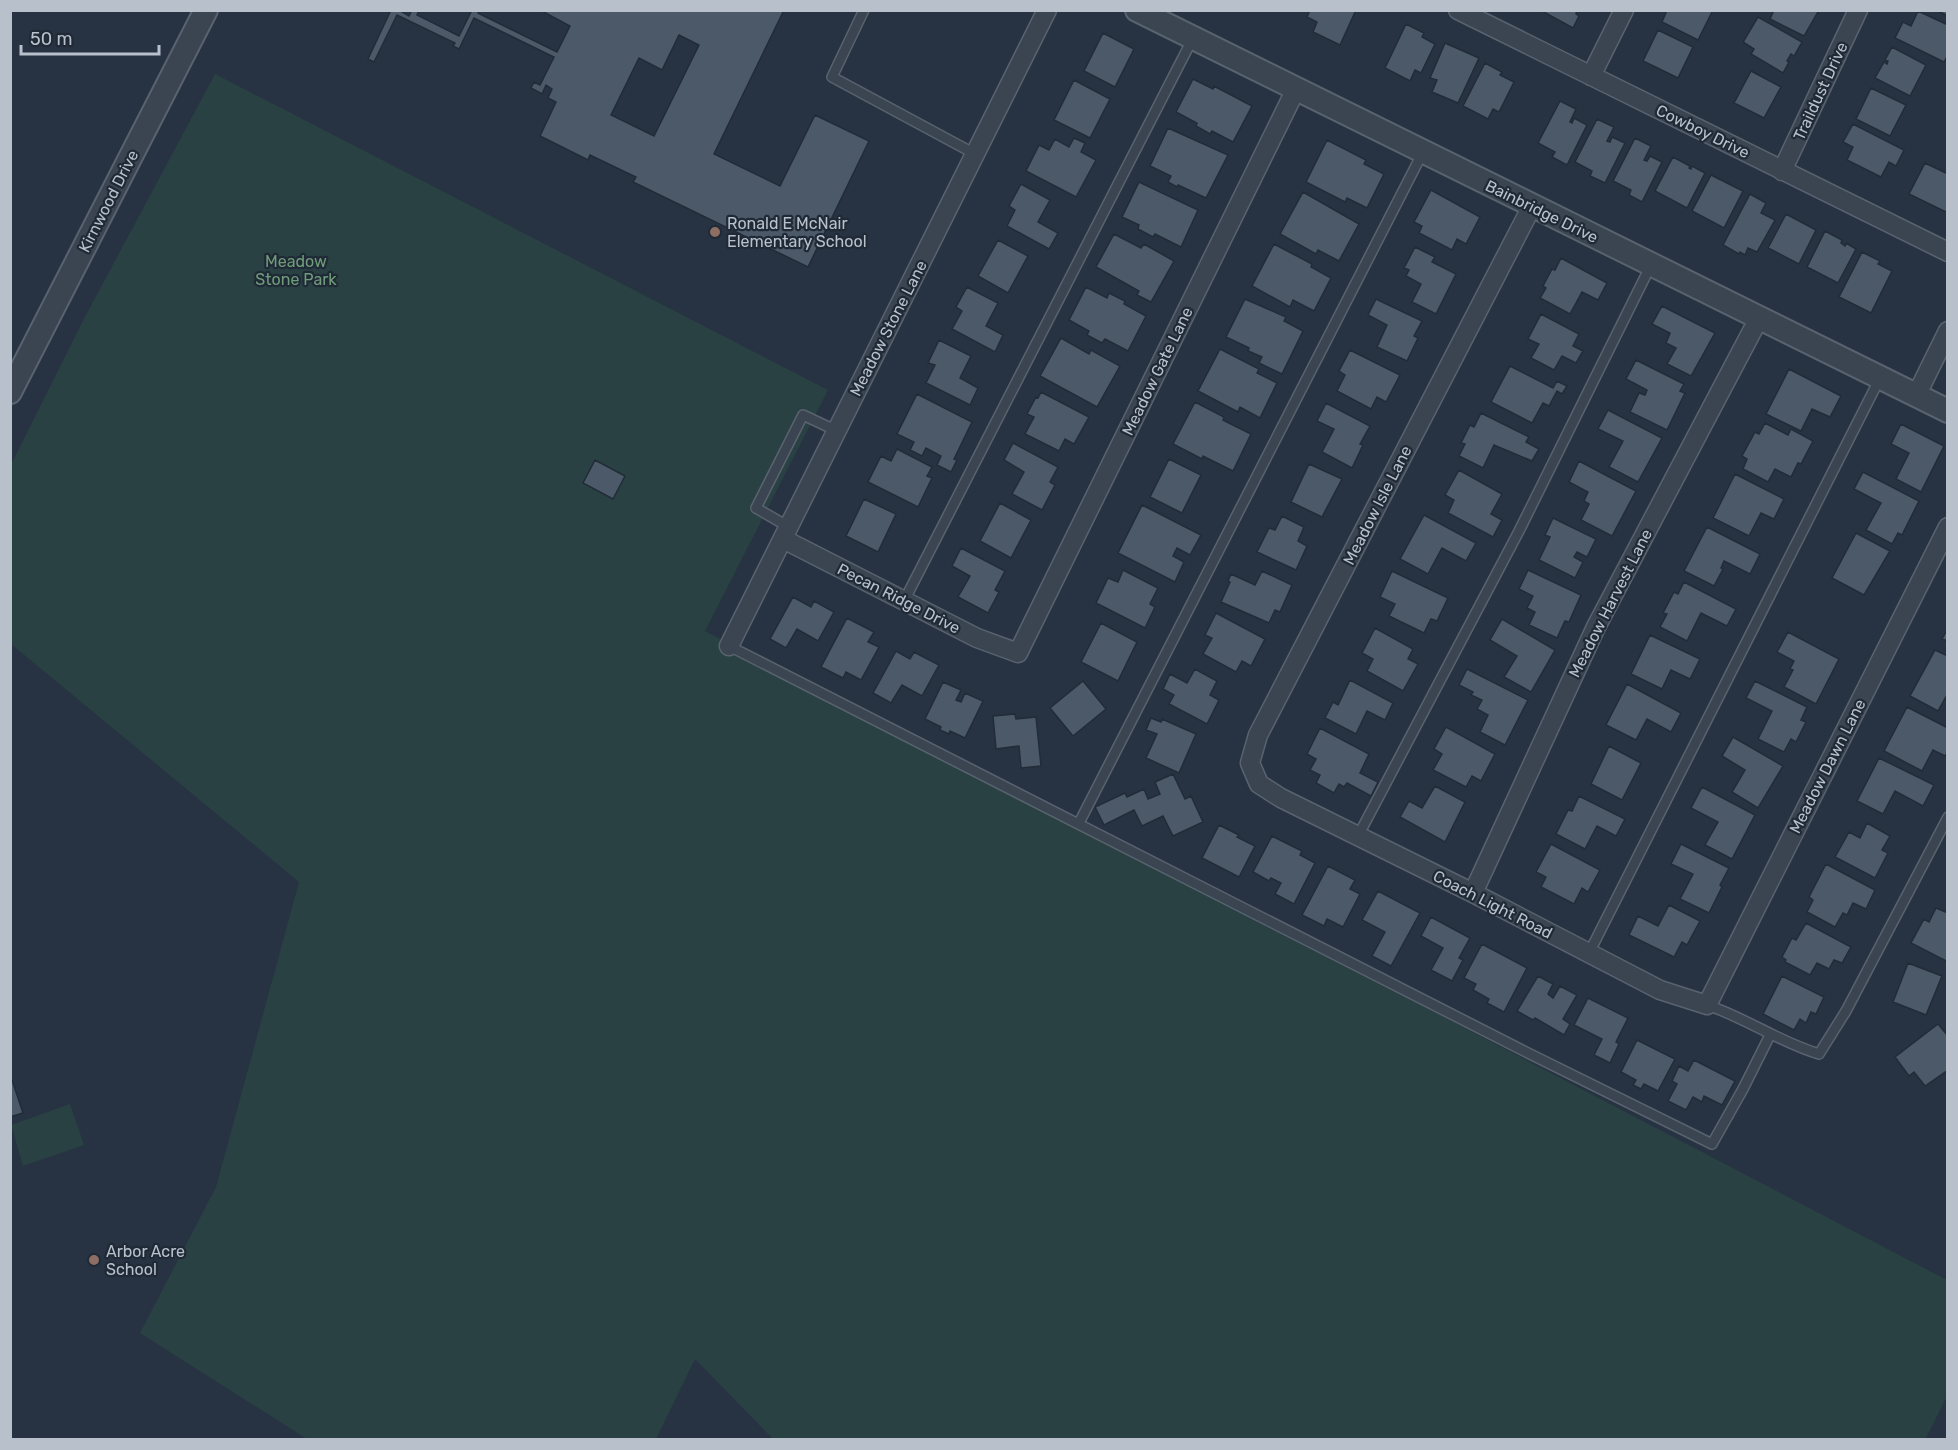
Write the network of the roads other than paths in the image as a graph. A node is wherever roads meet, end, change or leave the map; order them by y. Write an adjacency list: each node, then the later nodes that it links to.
1 (206, 10): 20 (street, Kirnwood Drive)
2 (864, 10): 12 (lane)
3 (1047, 10): 12 (street, Meadow Stone Lane)
4 (1137, 10): 8 (street, Bainbridge Drive)
5 (1458, 10): 9 (street, Cowboy Drive)
6 (1624, 10): 9 (street)
7 (1858, 10): 13 (street, Traildust Drive)
8 (1192, 38): 10 (street, Bainbridge Drive); 26 (lane)
9 (1592, 76): 13 (street, Cowboy Drive)
10 (1296, 89): 11 (street, Bainbridge Drive); 28 (street, Meadow Gate Lane)
11 (1423, 152): 14 (street, Bainbridge Drive); 31 (lane)
12 (975, 154): 23 (street, Meadow Stone Lane)
13 (1782, 171): 15 (street, Cowboy Drive)
14 (1532, 206): 16 (street, Bainbridge Drive); 29 (street, Meadow Isle Lane)
15 (1947, 252)
16 (1651, 265): 17 (street, Bainbridge Drive); 32 (lane)
17 (1759, 318): 19 (street, Bainbridge Drive); 33 (street, Meadow Harvest Lane)
18 (1947, 332): 21 (street)
19 (1880, 378): 21 (street, Bainbridge Drive); 34 (lane)
20 (10, 392)
21 (1916, 396): 22 (street, Bainbridge Drive)
22 (1947, 411)
23 (837, 432): 25 (street, Meadow Stone Lane); 25 (lane)
24 (1947, 527): 35 (street, Meadow Dawn Lane)
25 (786, 533): 26 (street, Pecan Ridge Drive); 27 (street, Meadow Stone Lane)
26 (904, 601): 28 (street, Pecan Ridge Drive)
27 (729, 646): 31 (lane)
28 (1018, 653)
29 (1281, 798): 32 (street, Coach Light Road)
30 (1947, 817): 36 (lane)
31 (1079, 823): 36 (lane)
32 (1358, 836): 33 (street, Coach Light Road)
33 (1473, 893): 34 (street, Coach Light Road)
34 (1589, 953): 35 (street, Coach Light Road)
35 (1707, 1005): 36 (lane)
36 (1770, 1035)

